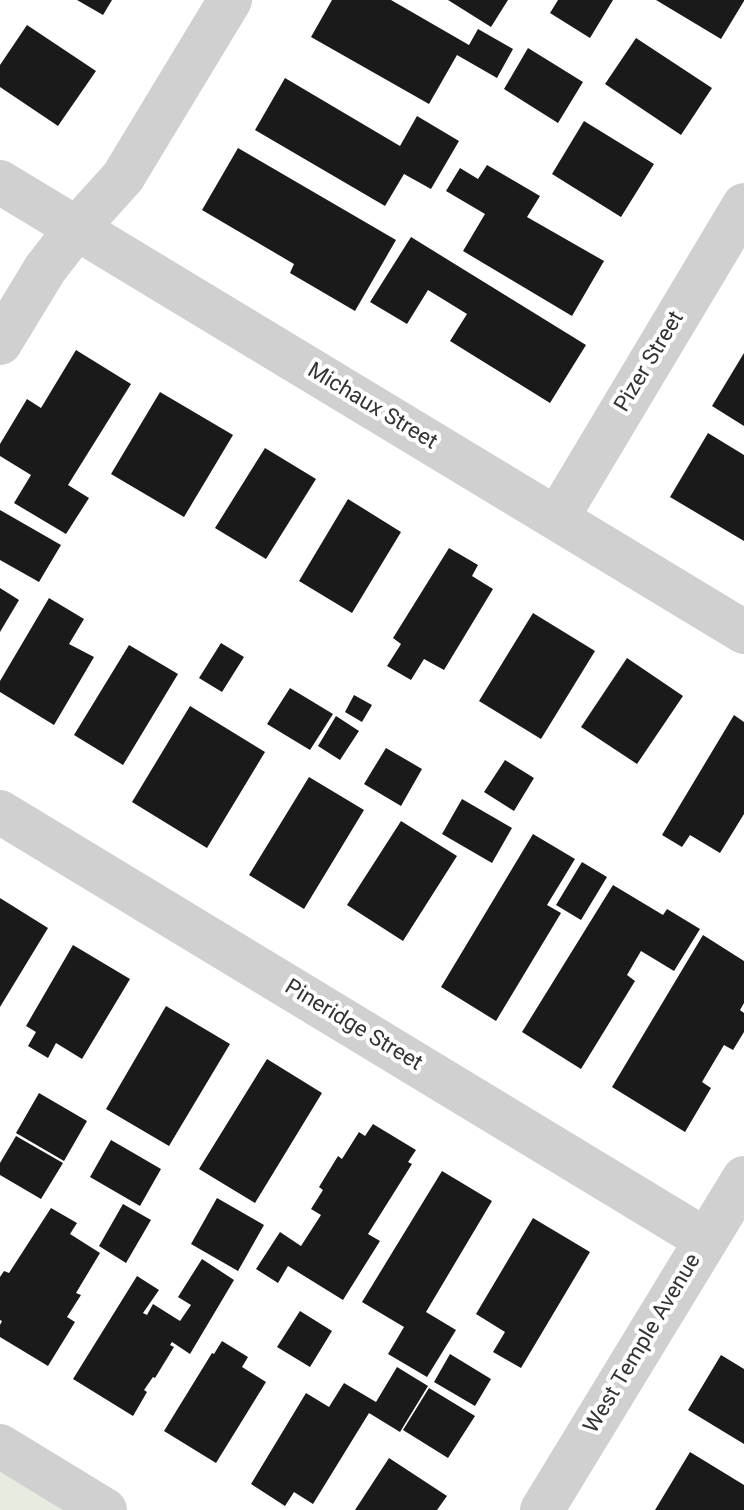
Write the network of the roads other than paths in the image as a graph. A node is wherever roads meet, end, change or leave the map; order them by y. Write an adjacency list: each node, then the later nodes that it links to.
1 (230, 0): 4 (street)
2 (0, 182): 4 (street, Michaux Street)
3 (744, 205): 6 (street, Pizer Street)
4 (76, 229): 5 (street); 6 (street, Michaux Street)
5 (0, 343)
6 (557, 518): 7 (street, Michaux Street)
7 (744, 632)
8 (0, 812): 10 (street, Pineridge Street)
9 (744, 1178): 10 (street, West Temple Avenue)
10 (706, 1240): 13 (street, West Temple Avenue)
11 (0, 1446): 12 (street)
12 (105, 1510)
13 (542, 1510)

